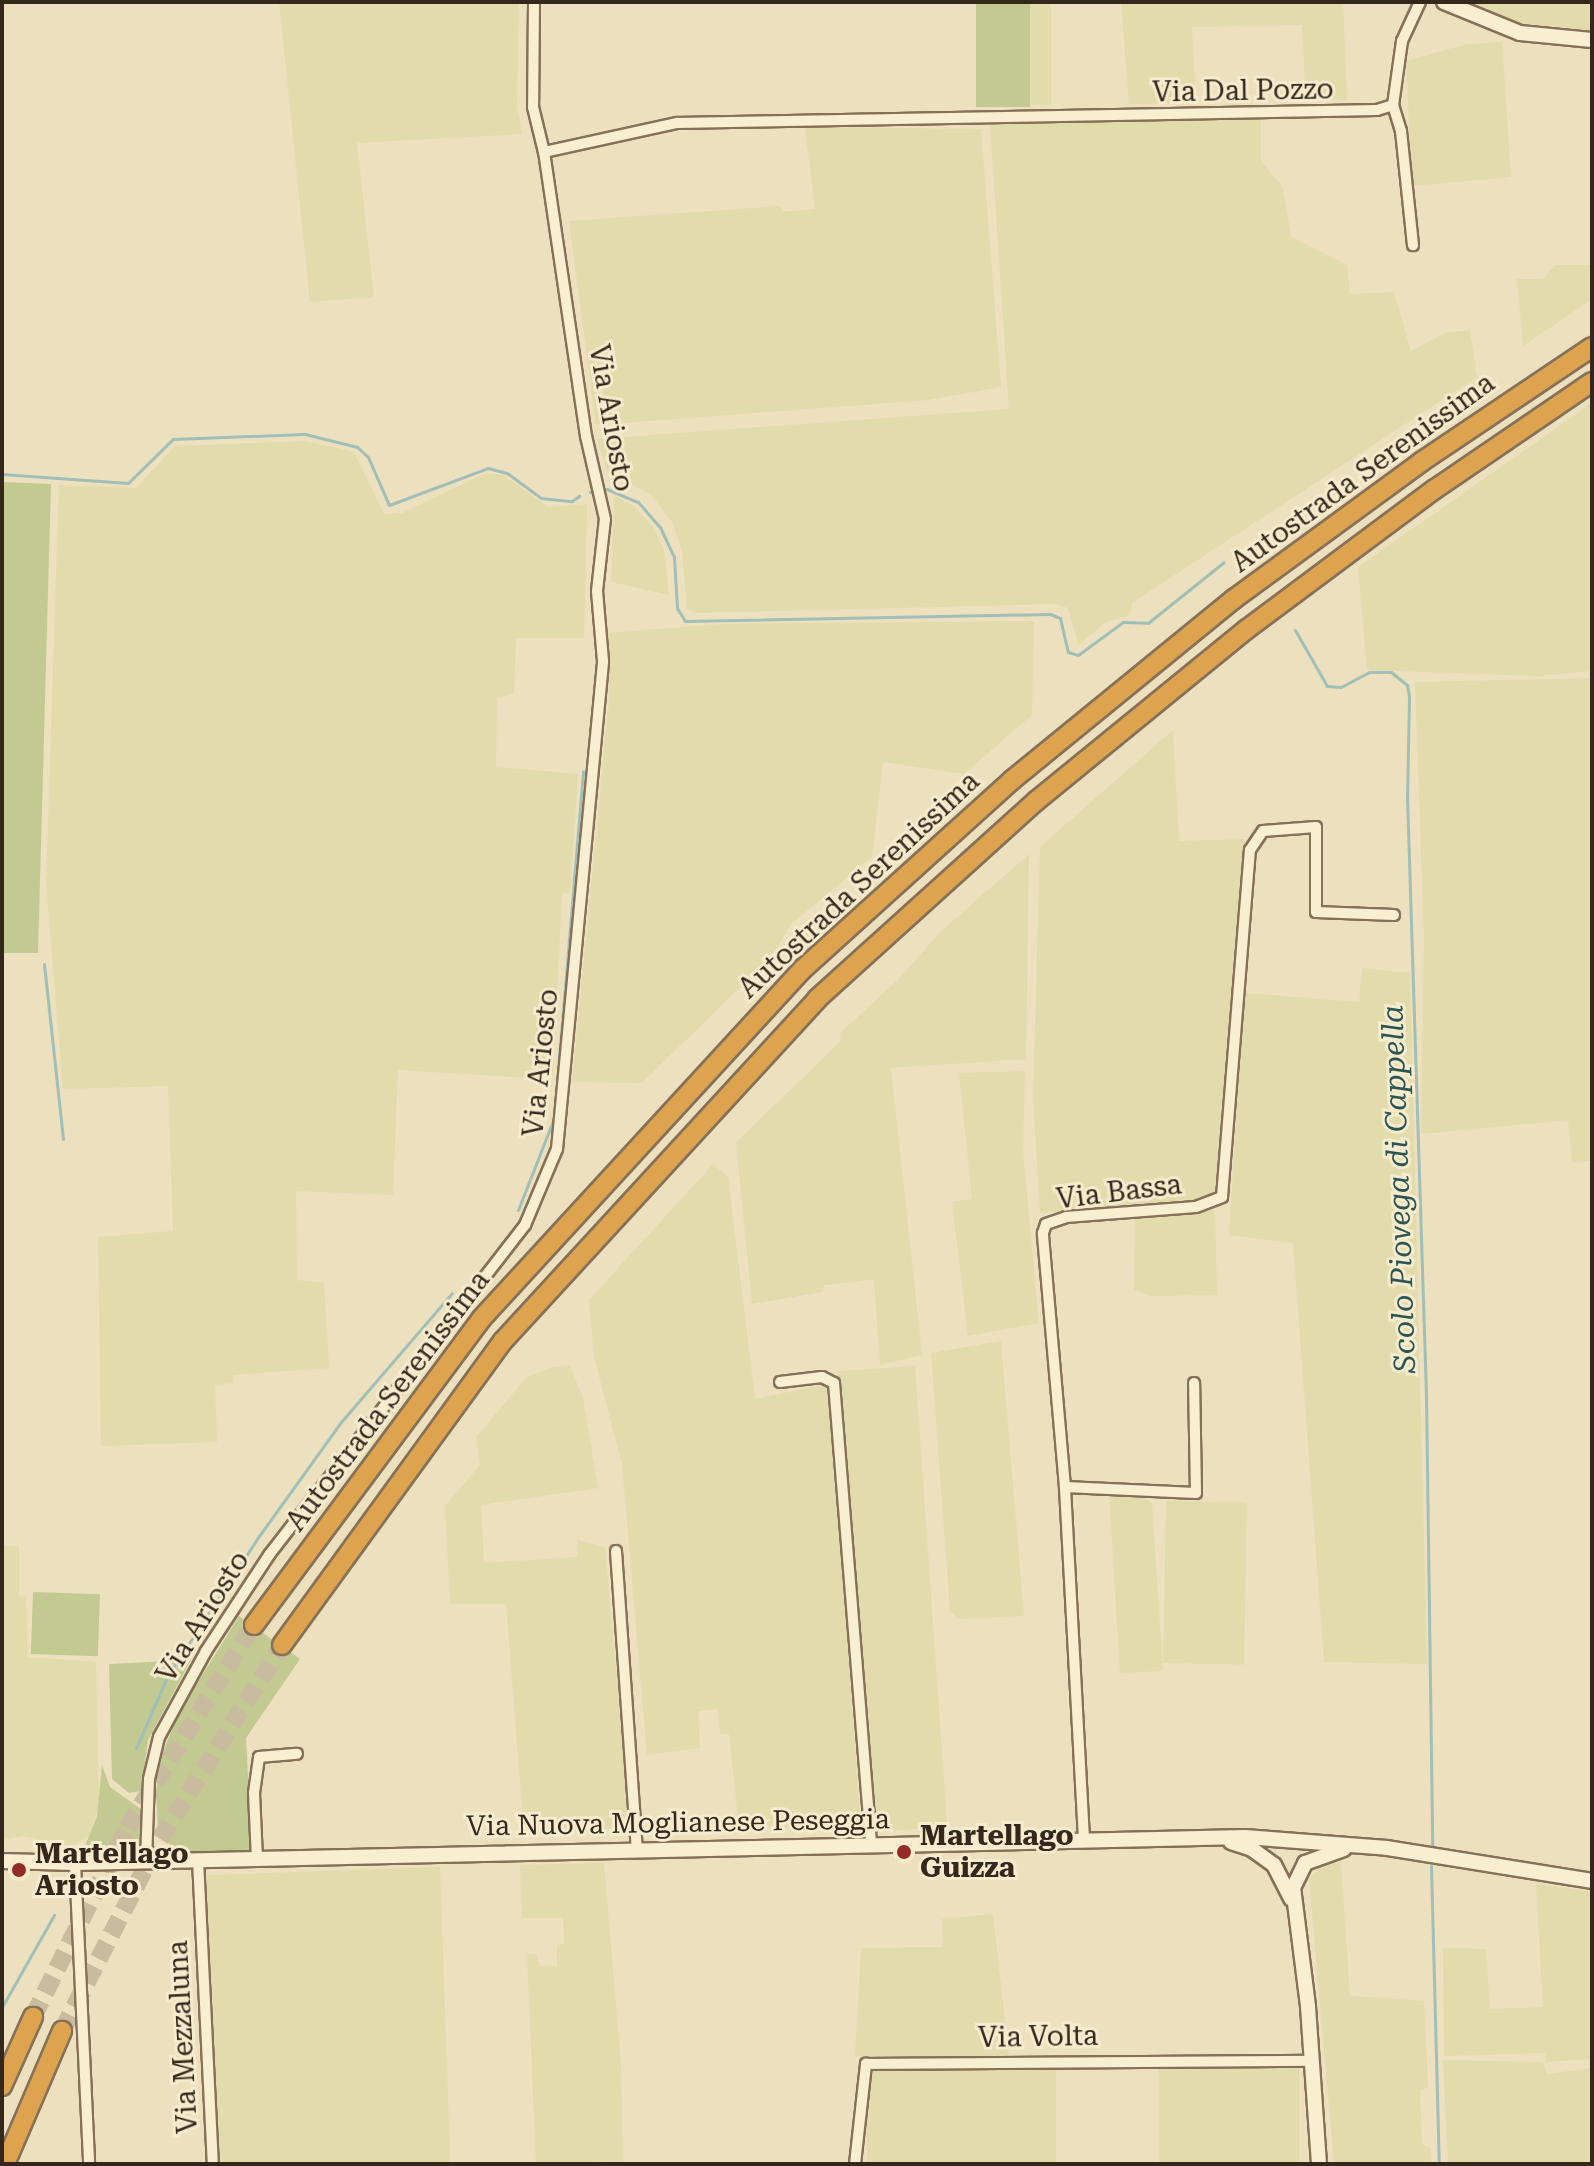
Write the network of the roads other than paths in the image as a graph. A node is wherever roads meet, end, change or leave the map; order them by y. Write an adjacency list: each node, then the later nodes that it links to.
1 (534, 2): 6 (street, Via Ariosto)
2 (1420, 2): 5 (street)
3 (1444, 2): 4 (main road)
4 (1592, 40)
5 (1393, 105): 6 (street, Via Dal Pozzo); 7 (street)
6 (544, 152): 27 (street, Via Ariosto)
7 (1413, 245)
8 (1592, 347): 15 (highway, Autostrada Serenissima)
9 (1592, 382): 16 (highway, Autostrada Serenissima)
10 (1394, 915): 13 (street, Via Bassa)
11 (780, 1382): 21 (street)
12 (1194, 1383): 13 (street)
13 (1065, 1487): 19 (street, Via Bassa)
14 (616, 1551): 23 (street)
15 (254, 1625)
16 (282, 1645)
17 (297, 1754): 24 (street)
18 (1215, 1838): 19 (main road, Via Nuova Moglianese Peseggia); 20 (main road, Via Nuova Moglianese Peseggia); 30 (main road)
19 (1084, 1839): 21 (main road, Via Nuova Moglianese Peseggia)
20 (1292, 1840): 22 (main road, Via Nuova Moglianese Peseggia); 29 (main road); 30 (main road)
21 (871, 1844): 23 (main road, Via Nuova Moglianese Peseggia)
22 (1366, 1846): 29 (main road); 31 (main road, Via Nuova Moglianese Peseggia)
23 (637, 1850): 24 (main road, Via Nuova Moglianese Peseggia)
24 (257, 1859): 25 (main road, Via Nuova Moglianese Peseggia)
25 (198, 1860): 27 (main road, Via Nuova Moglianese Peseggia); 39 (street, Via Mezzaluna)
26 (2, 1861): 28 (main road, Via Nuova Moglianese Peseggia)
27 (146, 1861): 28 (main road, Via Nuova Moglianese Peseggia)
28 (75, 1863): 38 (street)
29 (1300, 1868): 32 (main road)
30 (1280, 1873): 32 (main road)
31 (1592, 1881)
32 (1292, 1903): 35 (main road)
33 (33, 2017): 36 (highway)
34 (62, 2031): 37 (highway)
35 (1312, 2061): 40 (street, Via Volta); 41 (main road)
36 (2, 2086)
37 (5, 2164)
38 (89, 2164)
39 (213, 2164)
40 (855, 2164)
41 (1319, 2164)

